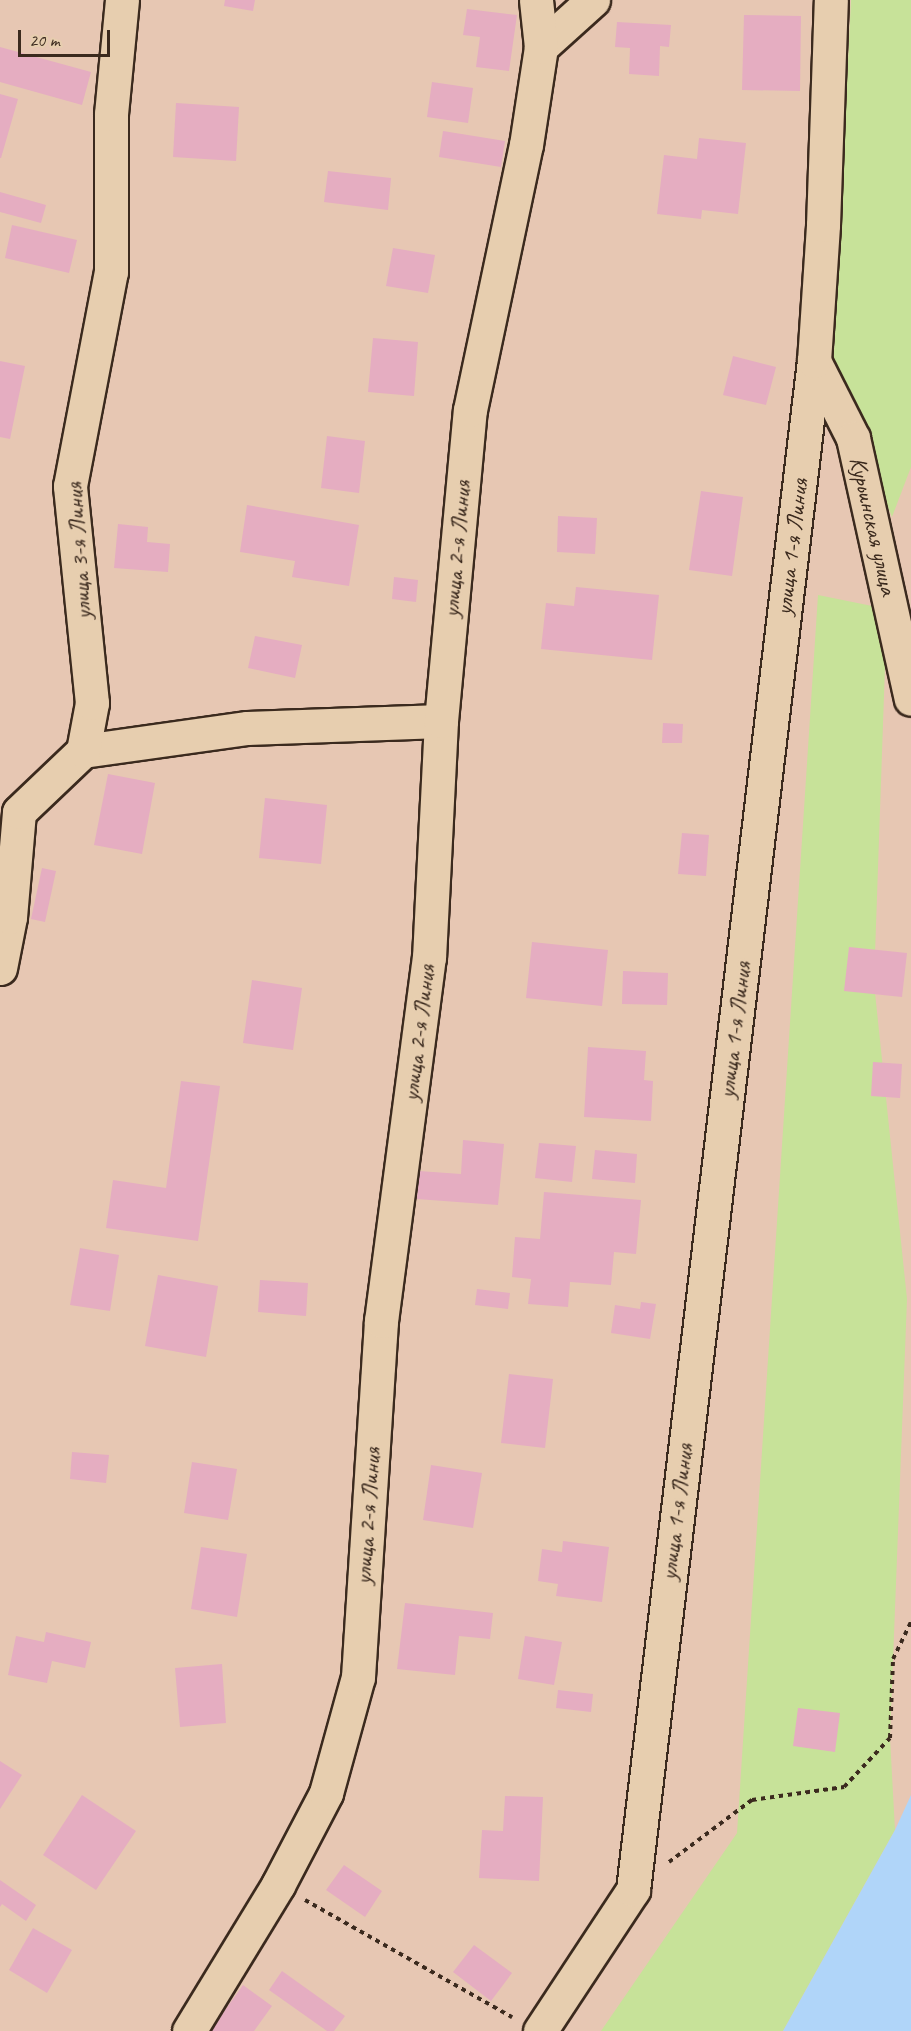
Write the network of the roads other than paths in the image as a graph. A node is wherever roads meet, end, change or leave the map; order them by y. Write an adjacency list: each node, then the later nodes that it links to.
1 (122, 0): 9 (street, улица 3-я Линия)
2 (536, 0): 5 (street, улица 2-я Линия)
3 (593, 0): 5 (street)
4 (831, 0): 6 (street, улица 1-я Линия)
5 (541, 47): 8 (street, улица 2-я Линия)
6 (814, 361): 7 (street, Курьинская улица); 12 (street, улица 1-я Линия)
7 (911, 699)
8 (441, 721): 9 (street); 13 (street, улица 2-я Линия)
9 (83, 751): 10 (street)
10 (9, 809): 11 (street)
11 (0, 968)
12 (528, 2025)
13 (189, 2031)

